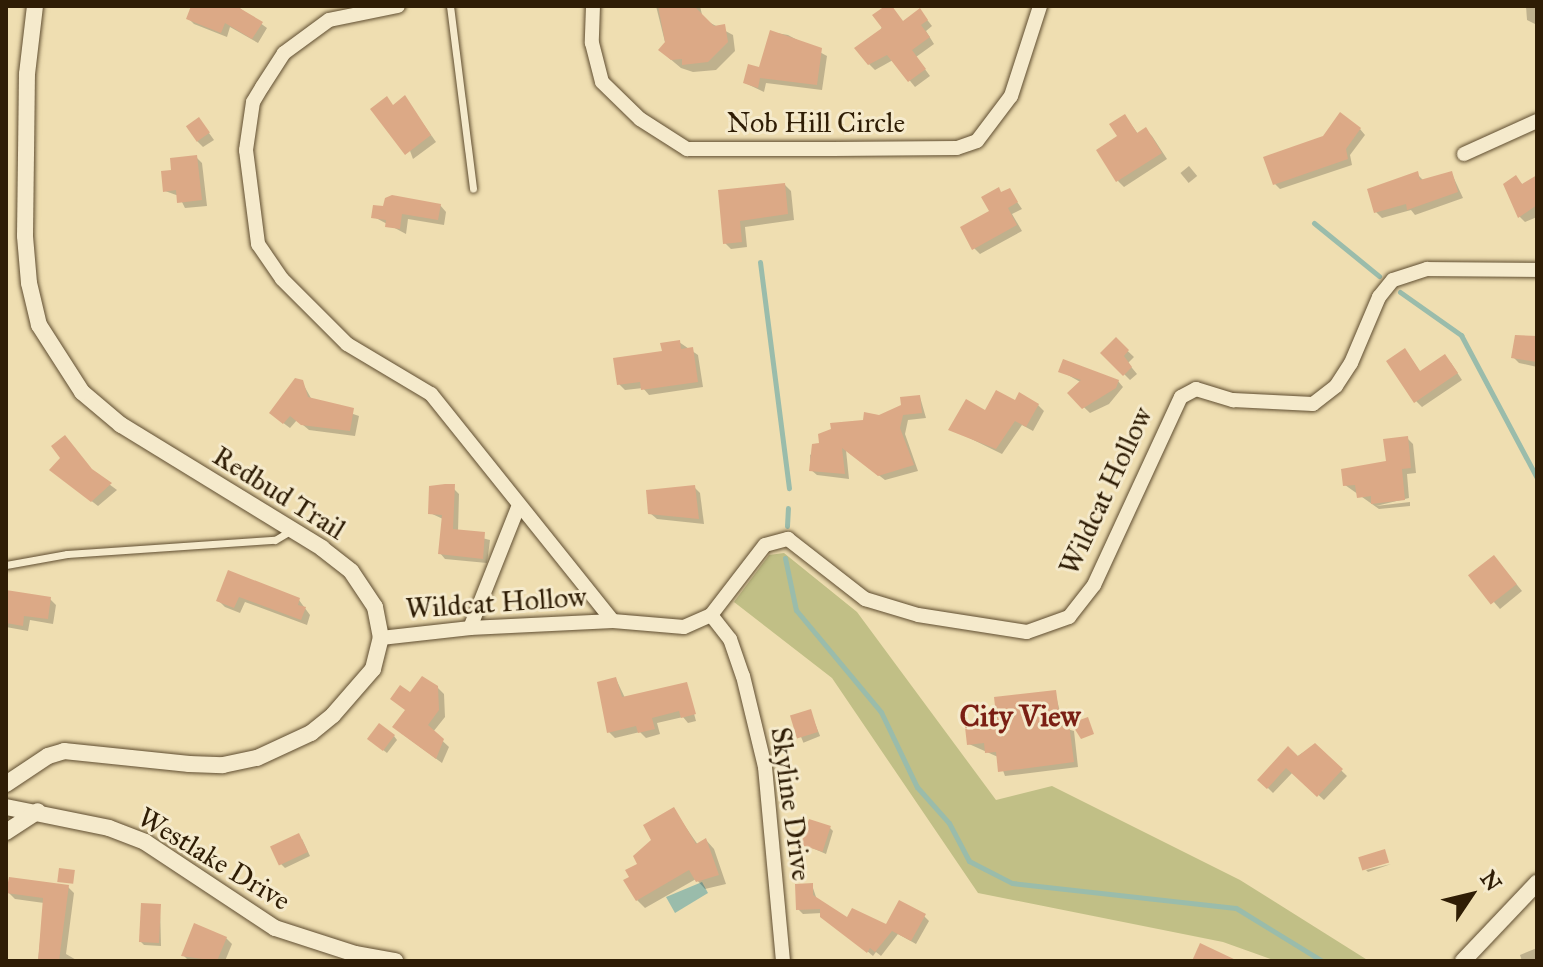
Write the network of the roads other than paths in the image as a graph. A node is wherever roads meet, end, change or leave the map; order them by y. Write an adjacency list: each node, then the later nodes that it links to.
1 (35, 6): 11 (street, Redbud Trail)
2 (398, 6): 10 (street)
3 (450, 6): 8 (lane)
4 (593, 6): 5 (street, Nob Hill Circle)
5 (1040, 6)
6 (1537, 121): 7 (street)
7 (1464, 154)
8 (473, 189)
9 (1537, 270): 13 (street, Wildcat Hollow)
10 (519, 505): 14 (street); 15 (street)
11 (292, 529): 12 (lane); 16 (street, Redbud Trail)
12 (6, 565)
13 (711, 615): 14 (street, Wildcat Hollow); 23 (street, Skyline Drive)
14 (613, 621): 15 (street, Wildcat Hollow)
15 (470, 628): 16 (street, Wildcat Hollow)
16 (381, 638): 17 (street)
17 (6, 784)
18 (6, 807): 19 (street, Westlake Drive)
19 (38, 811): 20 (street); 22 (street, Westlake Drive)
20 (6, 832)
21 (1537, 883): 24 (street)
22 (395, 961)
23 (783, 961)
24 (1463, 961)

